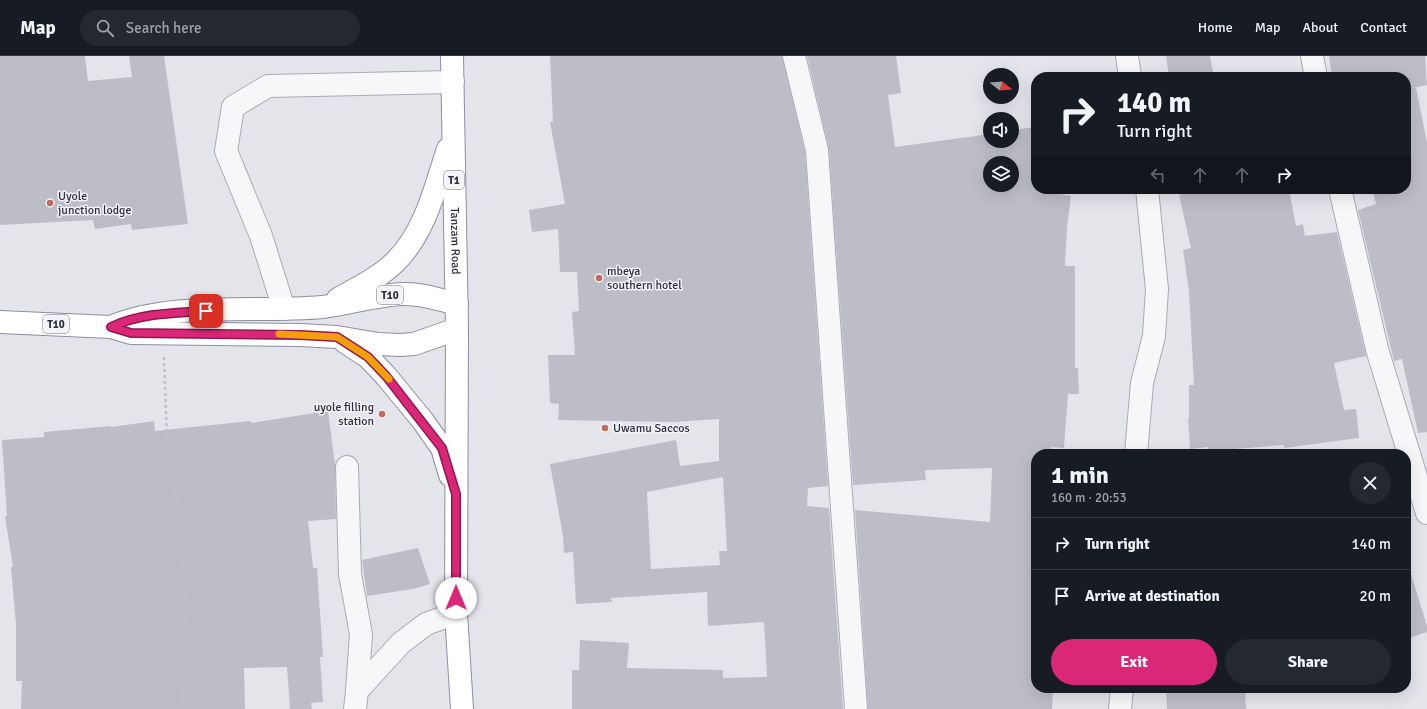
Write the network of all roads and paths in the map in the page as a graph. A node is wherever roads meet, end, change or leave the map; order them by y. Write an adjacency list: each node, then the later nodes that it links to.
1 (452, 56): 7 (highway, Tanzam Road / T1)
2 (794, 56): 32 (street)
3 (1127, 56): 5 (street)
4 (1312, 56): 6 (street)
5 (1129, 72)
6 (1315, 72)
7 (453, 82): 8 (highway, Tanzam Road / T1); 15 (street)
8 (453, 135): 13 (highway, Tanzam Road / T1); 14 (highway)
9 (1148, 194): 21 (street)
10 (1341, 194): 12 (street)
11 (1427, 248): 12 (path)
12 (1355, 261): 22 (street)
13 (457, 304): 14 (highway, T10); 18 (highway, Tanzam Road / T1)
14 (323, 307): 15 (highway, T10)
15 (284, 309): 17 (highway, T10)
16 (0, 322): 17 (highway, T10)
17 (111, 327): 19 (highway, T10)
18 (457, 329): 20 (highway, T10); 25 (highway, T1)
19 (163, 334): 20 (highway, T10); 30 (path)
20 (337, 337): 25 (highway)
21 (1136, 449)
22 (1407, 449)
23 (1411, 462): 26 (street)
24 (347, 467): 29 (street)
25 (456, 494): 27 (highway, T1)
26 (1427, 513)
27 (456, 613): 29 (street); 31 (highway, T1)
28 (1122, 693): 33 (street)
29 (356, 700)
30 (182, 709)
31 (462, 709)
32 (856, 709)
33 (1120, 709)

